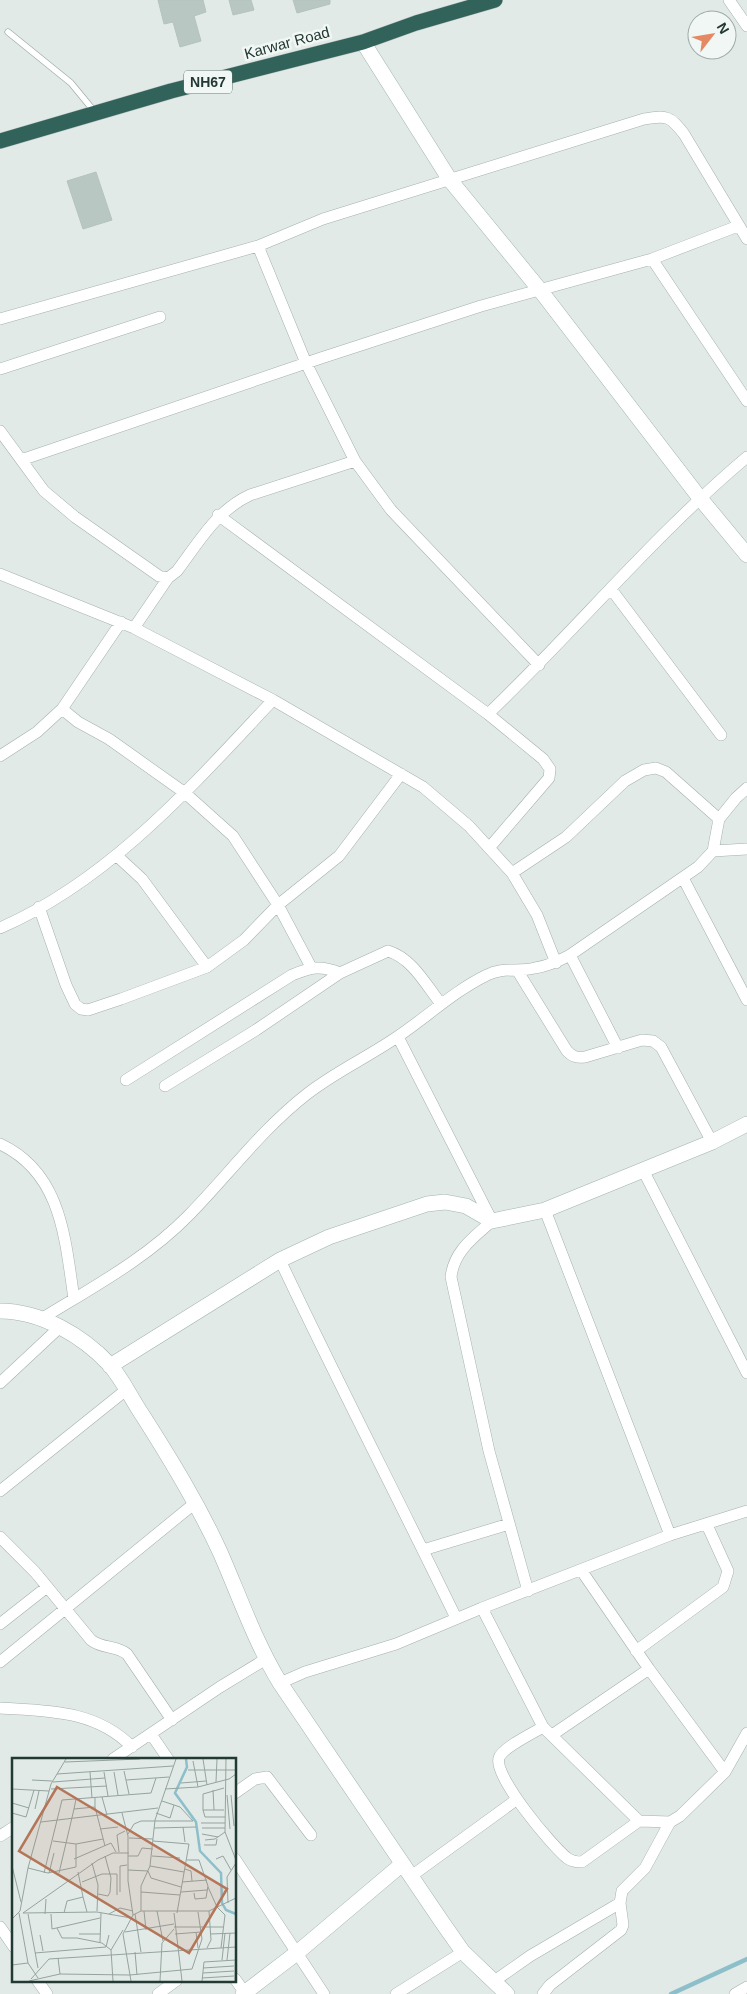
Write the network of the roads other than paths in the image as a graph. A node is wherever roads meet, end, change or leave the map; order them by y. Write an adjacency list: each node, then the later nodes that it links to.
1 (495, 0): 5 (highway, Karwar Road / NH67)
2 (729, 0): 3 (street)
3 (747, 26)
4 (8, 32): 6 (lane)
5 (363, 42): 6 (highway, Karwar Road / NH67); 8 (main road)
6 (96, 113): 7 (highway, Karwar Road / NH67)
7 (0, 141)
8 (450, 180): 9 (street); 11 (street); 13 (main road)
9 (738, 226): 10 (street); 12 (street)
10 (747, 239)
11 (258, 246): 15 (street); 16 (street)
12 (652, 259): 13 (street); 18 (street)
13 (540, 290): 16 (street); 23 (main road)
14 (160, 317): 17 (street)
15 (0, 319)
16 (306, 363): 21 (street); 22 (street)
17 (0, 369)
18 (747, 401)
19 (0, 431): 21 (street)
20 (747, 457): 23 (street)
21 (21, 460): 27 (street)
22 (355, 461): 24 (street); 31 (street)
23 (700, 497): 25 (main road); 28 (street)
24 (218, 515): 27 (street); 34 (street)
25 (747, 555)
26 (0, 574): 29 (street)
27 (168, 578): 30 (street)
28 (611, 589): 31 (street); 35 (street)
29 (121, 622): 30 (street); 33 (street)
30 (134, 628): 32 (street)
31 (539, 665): 34 (street)
32 (273, 700): 37 (street); 39 (street)
33 (62, 709): 36 (street); 39 (street)
34 (488, 714): 41 (street)
35 (721, 735)
36 (0, 756)
37 (402, 774): 41 (street); 47 (street)
38 (747, 788): 40 (street)
39 (185, 793): 44 (street); 47 (street)
40 (719, 819): 43 (street); 45 (street)
41 (489, 848): 45 (street)
42 (747, 849): 43 (street)
43 (713, 851): 46 (street)
44 (116, 855): 48 (street); 52 (street)
45 (512, 873): 51 (street)
46 (682, 878): 50 (street); 56 (street)
47 (278, 905): 52 (street); 53 (street)
48 (38, 907): 49 (street); 52 (street)
49 (0, 928)
50 (570, 955): 51 (street); 59 (street)
51 (556, 962): 54 (street)
52 (207, 967)
53 (311, 967): 55 (street); 60 (street)
54 (517, 970): 57 (street); 59 (street)
55 (340, 973): 57 (street); 61 (street)
56 (747, 1000)
57 (441, 1004): 58 (street)
58 (398, 1037): 67 (street); 69 (street)
59 (618, 1048): 63 (street)
60 (126, 1080)
61 (165, 1086)
62 (747, 1124): 63 (main road)
63 (712, 1142): 65 (main road)
64 (0, 1144): 69 (street)
65 (643, 1170): 66 (main road); 74 (street)
66 (545, 1210): 67 (main road); 82 (street)
67 (492, 1221): 68 (main road); 80 (street)
68 (280, 1260): 73 (main road); 84 (street)
69 (74, 1299): 71 (street)
70 (1, 1308): 71 (main road)
71 (41, 1319): 72 (main road)
72 (60, 1327): 73 (main road); 75 (street)
73 (110, 1366): 76 (main road)
74 (747, 1373)
75 (0, 1383)
76 (126, 1390): 77 (street); 78 (main road)
77 (0, 1491)
78 (195, 1502): 88 (street); 93 (main road)
79 (747, 1511): 81 (street)
80 (509, 1524): 84 (street); 87 (street)
81 (707, 1525): 82 (street); 92 (street)
82 (670, 1535): 85 (street)
83 (0, 1537): 86 (street)
84 (423, 1550): 90 (street)
85 (581, 1570): 87 (street); 92 (street)
86 (47, 1587): 88 (street); 91 (street)
87 (528, 1591): 89 (street)
88 (65, 1608): 94 (street); 98 (street)
89 (482, 1608): 90 (street); 99 (street)
90 (456, 1618): 96 (street)
91 (0, 1624)
92 (636, 1651): 95 (street)
93 (266, 1660): 96 (main road); 98 (street)
94 (0, 1662)
95 (649, 1669): 99 (street); 105 (street)
96 (280, 1683): 114 (main road)
97 (0, 1708): 102 (street)
98 (172, 1720): 101 (street)
99 (547, 1731): 107 (street); 108 (street)
100 (747, 1733): 105 (street)
101 (151, 1734): 102 (street); 104 (street)
102 (132, 1747): 103 (street)
103 (115, 1758)
104 (167, 1758)
105 (725, 1772): 109 (street)
106 (236, 1792): 111 (street)
107 (516, 1800): 108 (street); 114 (street)
108 (639, 1821): 109 (street)
109 (670, 1822): 115 (street)
110 (12, 1828): 112 (street)
111 (311, 1835)
112 (0, 1836)
113 (236, 1860): 118 (street)
114 (405, 1871): 118 (main road); 119 (main road)
115 (620, 1903): 123 (street); 131 (street)
116 (0, 1927): 117 (street)
117 (12, 1944)
118 (298, 1952): 125 (main road); 128 (street)
119 (463, 1952): 123 (main road); 129 (street)
120 (236, 1981): 125 (street)
121 (38, 1982): 126 (street)
122 (174, 1982): 127 (street)
123 (493, 1982): 130 (main road)
124 (747, 1987): 132 (street)
125 (244, 1993)
126 (47, 1994)
127 (158, 1994)
128 (324, 1994)
129 (396, 1994)
130 (507, 1994)
131 (543, 1994)
132 (735, 1994)

